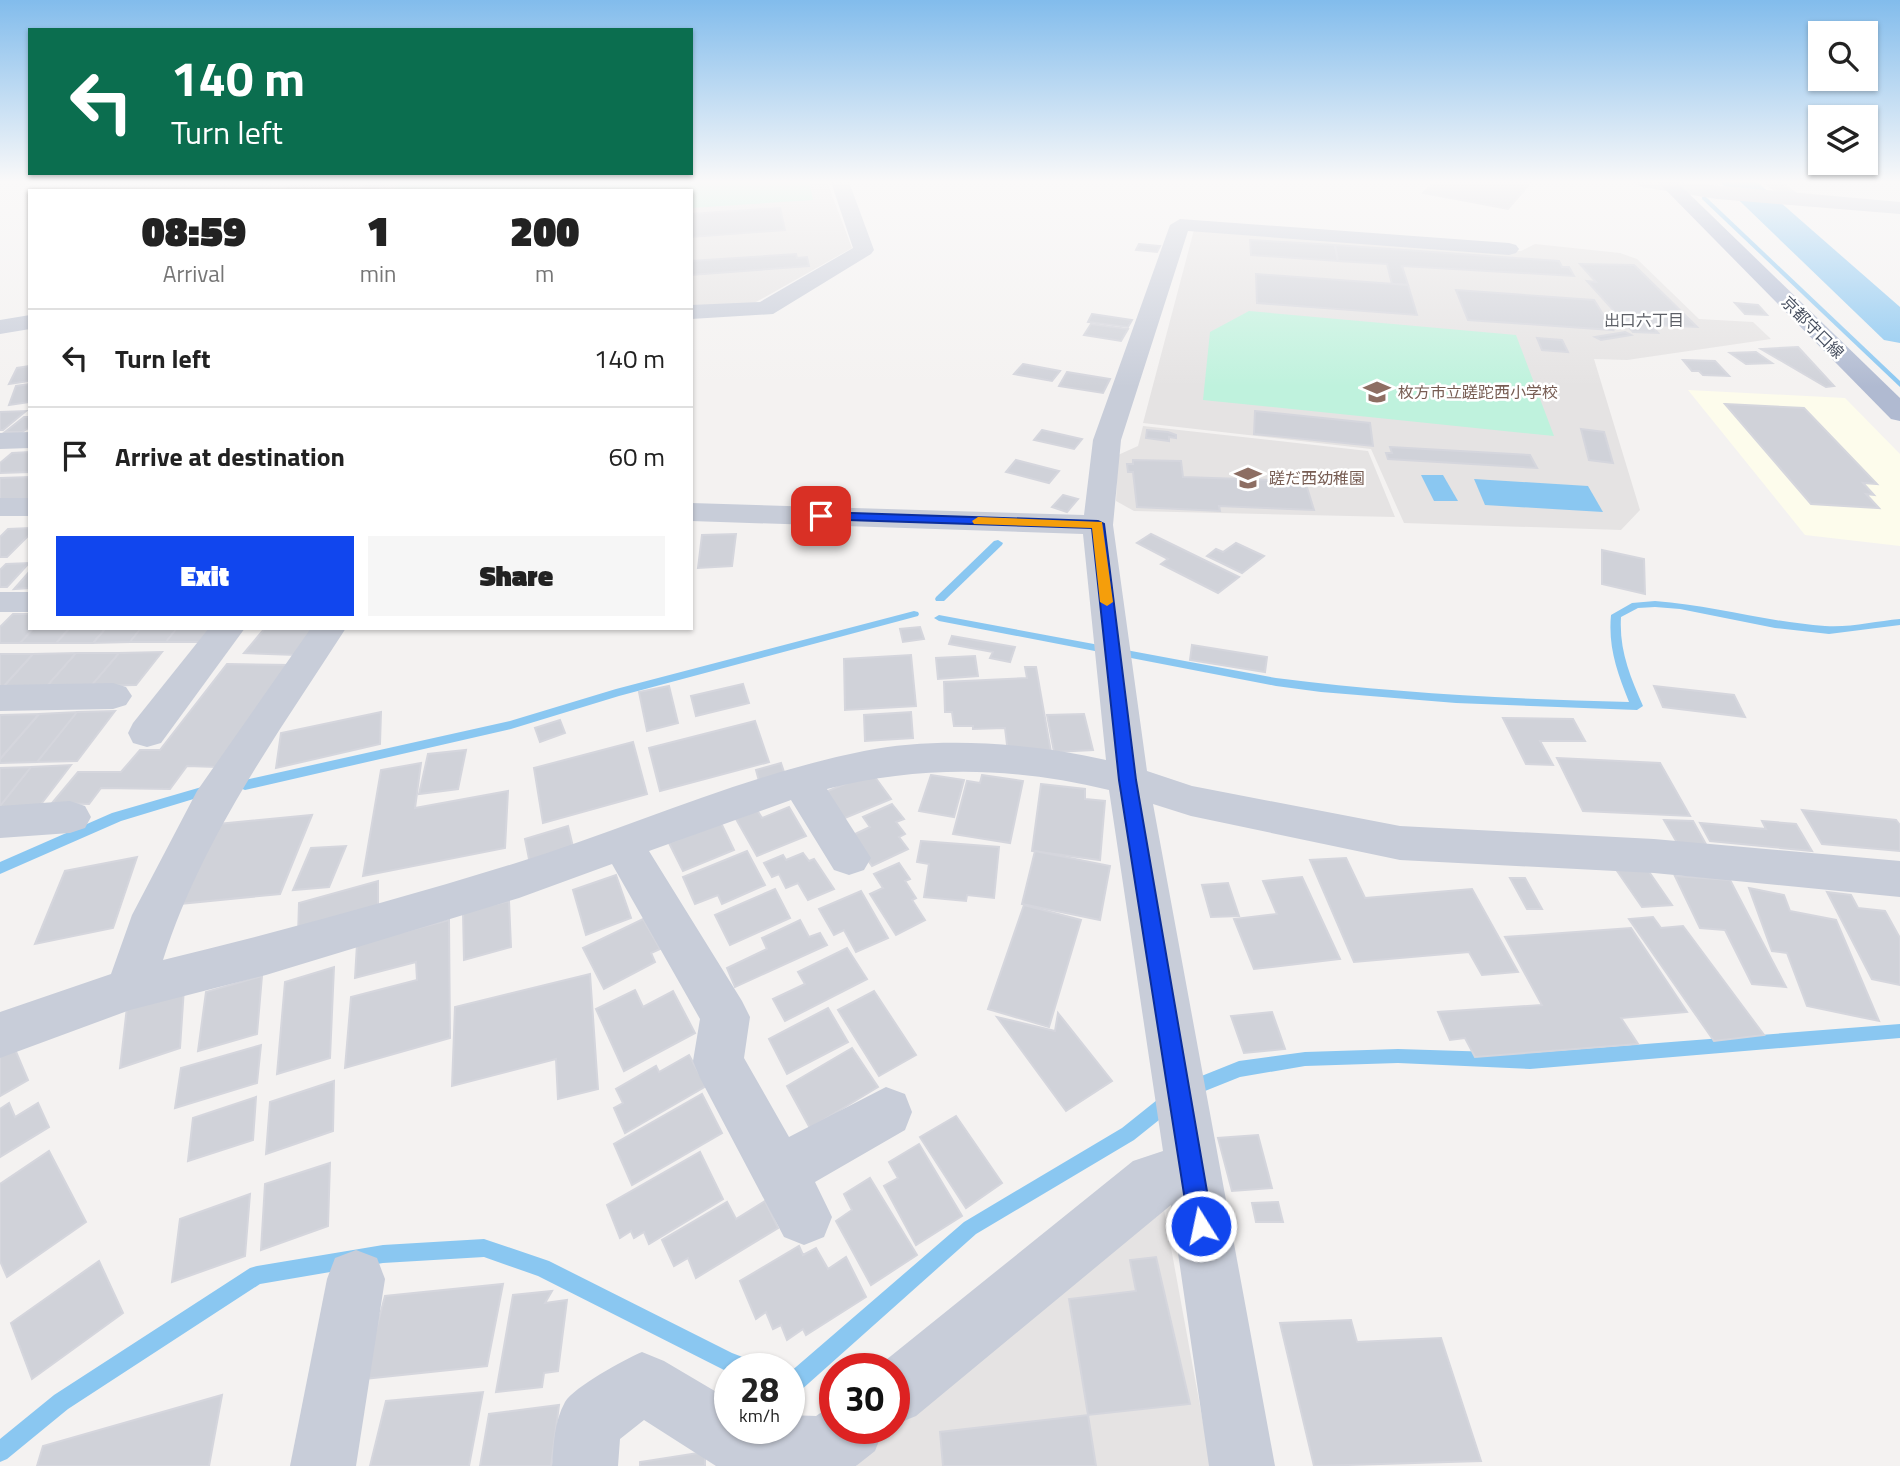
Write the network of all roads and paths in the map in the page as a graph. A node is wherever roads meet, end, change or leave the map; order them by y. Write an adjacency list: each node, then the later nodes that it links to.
1 (863, 250): 4 (street)
2 (1172, 250): 13 (street)
3 (1736, 250): 7 (main road, 京都守口線)
4 (693, 312)
5 (28, 322): 6 (street)
6 (0, 327)
7 (1900, 413)
8 (28, 440): 9 (street)
9 (0, 441)
10 (28, 507): 11 (street)
11 (0, 508)
12 (693, 512): 13 (street)
13 (1098, 524): 21 (street)
14 (0, 602): 15 (street)
15 (28, 602)
16 (227, 630): 20 (street)
17 (328, 630): 28 (street)
18 (113, 696): 19 (street)
19 (0, 698)
20 (148, 733)
21 (1128, 780): 22 (street); 27 (street); 31 (street)
22 (800, 781): 25 (street); 26 (street)
23 (70, 817): 24 (street)
24 (0, 822)
25 (623, 845): 28 (street); 32 (street)
26 (849, 858)
27 (1900, 879)
28 (130, 989): 29 (street)
29 (0, 1035)
30 (886, 1112): 32 (street)
31 (1184, 1122): 35 (street); 39 (street)
32 (779, 1172): 33 (street)
33 (804, 1217)
34 (356, 1279): 37 (street)
35 (910, 1381)
36 (835, 1448): 38 (street)
37 (323, 1466)
38 (585, 1466)
39 (1242, 1466)

